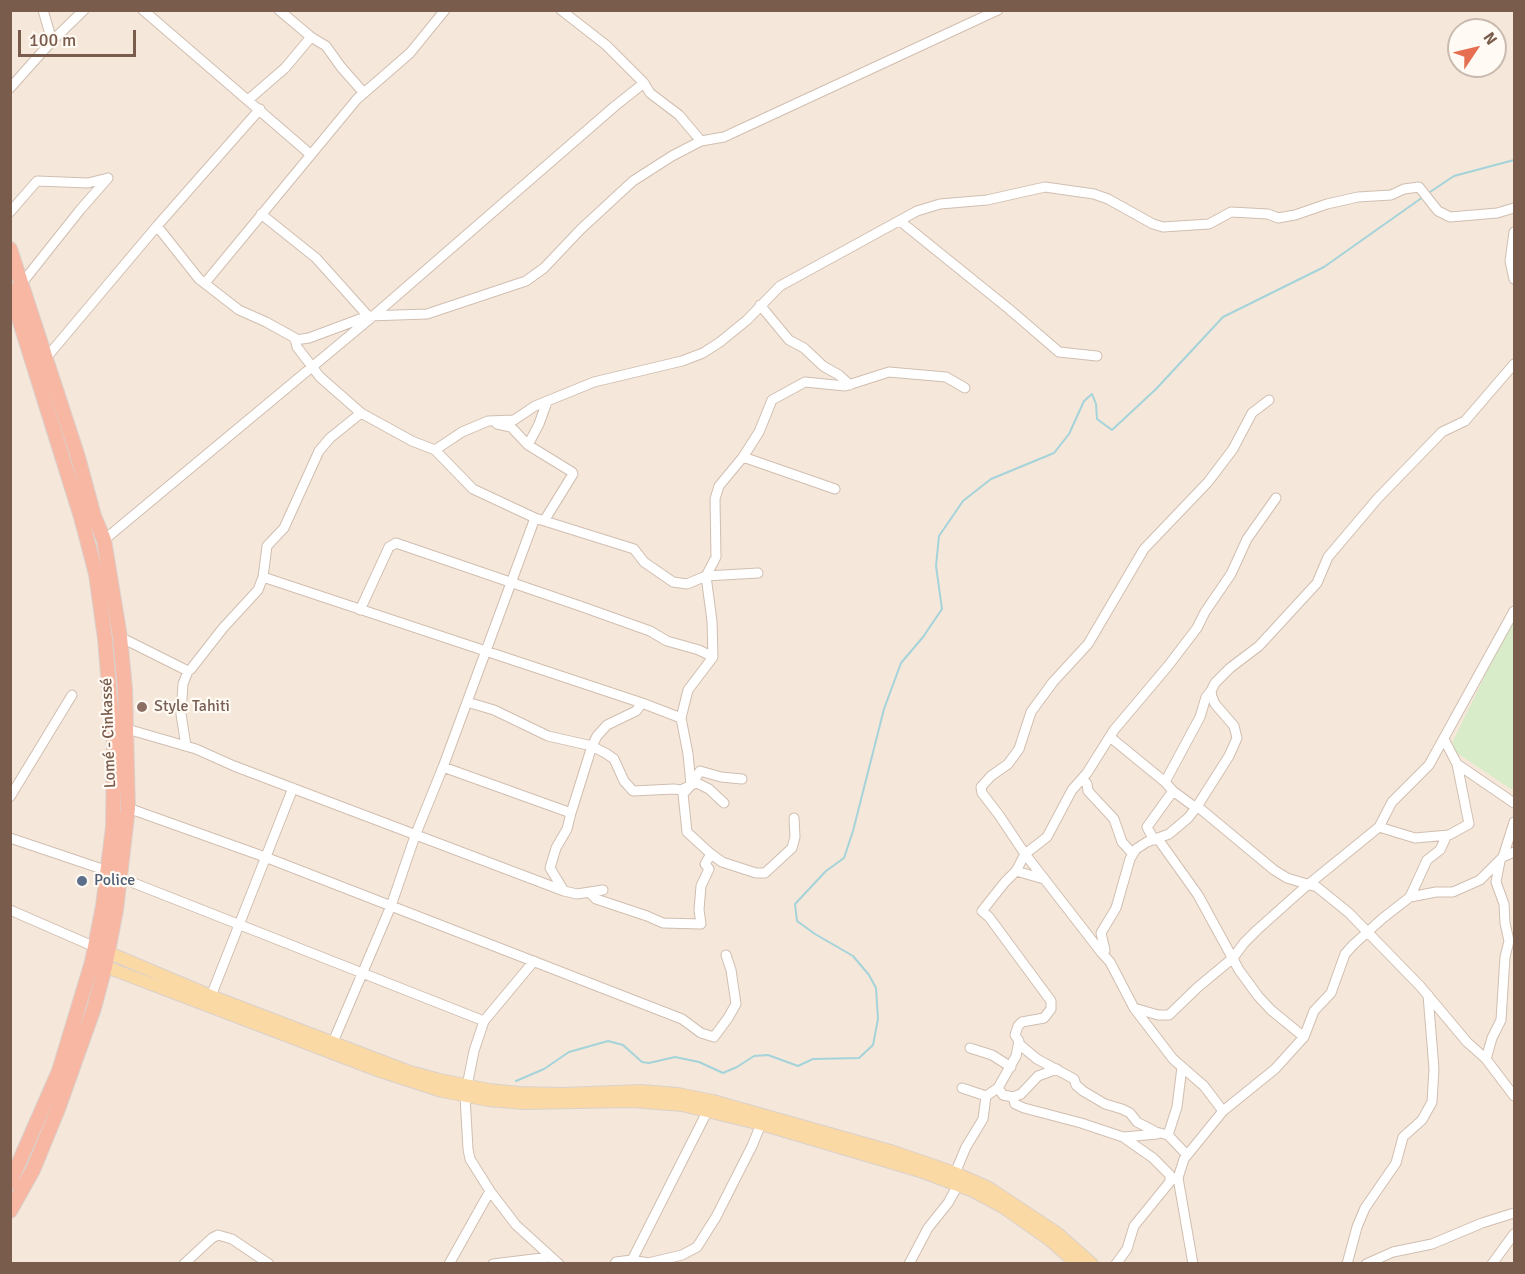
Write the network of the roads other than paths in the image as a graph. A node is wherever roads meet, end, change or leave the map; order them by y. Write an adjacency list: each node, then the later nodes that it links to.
1 (43, 10): 9 (street)
2 (84, 10): 9 (street)
3 (143, 10): 13 (street)
4 (279, 10): 8 (street)
5 (445, 10): 16 (street)
6 (561, 10): 10 (street)
7 (998, 10): 15 (street)
8 (311, 36): 12 (street); 13 (street)
9 (52, 41): 11 (street)
10 (644, 83): 15 (street); 28 (street)
11 (10, 88)
12 (363, 92)
13 (248, 100): 14 (street)
14 (260, 109): 16 (street); 21 (street)
15 (701, 141): 28 (street)
16 (310, 154): 19 (street)
17 (1515, 208): 20 (street)
18 (10, 213): 26 (street)
19 (261, 214): 25 (street); 28 (street)
20 (900, 221): 27 (street); 30 (street)
21 (157, 226): 25 (street); 31 (street)
22 (1515, 231): 24 (street)
23 (10, 249): 26 (highway, Lomé - Cinkassé)
24 (1515, 279)
25 (205, 283): 29 (street)
26 (16, 287): 31 (highway, Lomé - Cinkassé); 94 (highway, Lomé - Cinkassé)
27 (760, 305): 34 (street); 37 (street)
28 (370, 317): 29 (street); 33 (street)
29 (295, 340): 33 (street)
30 (1097, 356)
31 (46, 358): 46 (highway, Lomé - Cinkassé)
32 (1515, 364): 57 (street)
33 (312, 365): 38 (street); 46 (street)
34 (850, 385): 35 (street); 42 (street)
35 (966, 388)
36 (1269, 400): 90 (street)
37 (547, 402): 39 (street); 40 (street)
38 (361, 413): 41 (street); 48 (street)
39 (488, 421): 40 (street); 41 (street)
40 (528, 445): 45 (street)
41 (435, 450): 45 (street)
42 (743, 457): 43 (street); 49 (street)
43 (835, 489)
44 (1276, 498): 63 (street)
45 (540, 520): 49 (street); 50 (street)
46 (104, 540): 53 (highway, Lomé - Cinkassé)
47 (758, 573): 49 (street)
48 (263, 577): 51 (street); 56 (street)
49 (701, 578): 55 (street)
50 (510, 582): 51 (street); 54 (street); 55 (street)
51 (360, 610): 54 (street)
52 (1515, 611): 64 (street)
53 (120, 637): 56 (street); 62 (highway, Lomé - Cinkassé)
54 (486, 652): 59 (street); 60 (street)
55 (713, 657): 61 (street)
56 (188, 671): 65 (street)
57 (1211, 691): 71 (street); 78 (street)
58 (72, 695): 75 (street)
59 (467, 702): 66 (street); 68 (street)
60 (642, 703): 61 (street); 66 (street)
61 (681, 718): 72 (street)
62 (127, 729): 65 (street); 79 (highway, Lomé - Cinkassé)
63 (1110, 737): 70 (street); 71 (street)
64 (1444, 739): 67 (street); 83 (street)
65 (186, 746): 73 (street)
66 (592, 746): 72 (street); 80 (street)
67 (1457, 764): 77 (street); 84 (street)
68 (443, 767): 80 (street); 85 (street)
69 (742, 779): 72 (street)
70 (1082, 779): 90 (street); 91 (street)
71 (1165, 782): 74 (street)
72 (691, 785): 76 (street); 89 (street)
73 (293, 788): 85 (street); 92 (street)
74 (1173, 791): 78 (street); 87 (street)
75 (10, 798)
76 (724, 802)
77 (1515, 803)
78 (1197, 807): 87 (street); 98 (street)
79 (128, 808): 92 (street); 96 (highway, Lomé - Cinkassé)
80 (571, 813): 100 (street)
81 (794, 818): 89 (street)
82 (1515, 822): 93 (street)
83 (1379, 827): 84 (street); 98 (street)
84 (1447, 835): 102 (street)
85 (415, 836): 100 (street); 103 (street)
86 (10, 838): 94 (street)
87 (1156, 839): 91 (street); 110 (street)
88 (1515, 852): 93 (street)
89 (711, 854): 101 (street)
90 (1025, 854): 95 (street); 97 (street)
91 (1133, 854): 107 (street)
92 (265, 857): 103 (street); 105 (street)
93 (1502, 859): 102 (street); 121 (street)
94 (108, 871): 109 (highway, Lomé - Cinkassé)
95 (1016, 871): 97 (street); 119 (street)
96 (121, 878): 105 (street); 109 (highway, Lomé - Cinkassé)
97 (1044, 879): 107 (street)
98 (1309, 885): 106 (street); 110 (street)
99 (603, 890): 101 (street)
100 (564, 891): 101 (street)
101 (590, 893)
102 (1410, 897): 106 (street)
103 (391, 906): 111 (street); 112 (street)
104 (10, 910): 109 (street)
105 (239, 924): 112 (street); 114 (street)
106 (1368, 933): 113 (street); 117 (street)
107 (1101, 952): 115 (street)
108 (726, 955): 111 (street)
109 (100, 957): 114 (main road); 127 (main road); 140 (highway, Lomé - Cinkassé); 142 (highway, Lomé - Cinkassé)
110 (1233, 958): 115 (street); 117 (street)
111 (534, 962): 116 (street)
112 (362, 974): 116 (street); 118 (street)
113 (1428, 995): 121 (street); 158 (street)
114 (211, 996): 118 (main road)
115 (1134, 1008): 123 (street)
116 (484, 1021): 127 (street)
117 (1304, 1037): 132 (street)
118 (333, 1042): 127 (main road)
119 (1019, 1044): 122 (street); 124 (street)
120 (970, 1048): 122 (street)
121 (1486, 1059): 129 (street)
122 (1011, 1067): 125 (street)
123 (1182, 1067): 132 (street); 134 (street)
124 (1057, 1069): 130 (street); 134 (street)
125 (998, 1088): 128 (street); 130 (street)
126 (962, 1089): 128 (street)
127 (465, 1091): 131 (main road); 138 (main road); 141 (street)
128 (986, 1096): 138 (street)
129 (1515, 1096)
130 (1012, 1097): 135 (street)
131 (708, 1110): 133 (main road); 146 (street)
132 (1223, 1111): 136 (street)
133 (760, 1124): 138 (main road); 146 (street)
134 (1165, 1134): 135 (street); 136 (street)
135 (1124, 1137): 139 (street)
136 (1187, 1155): 137 (street)
137 (1180, 1169): 139 (street); 157 (street)
138 (957, 1179): 153 (street); 154 (main road); 155 (main road)
139 (1170, 1181): 156 (street)
140 (10, 1183)
141 (490, 1191): 145 (street); 149 (street)
142 (10, 1211)
143 (1515, 1213): 159 (street)
144 (1515, 1234): 160 (street)
145 (548, 1260): 150 (street); 151 (street)
146 (632, 1260): 152 (street)
147 (184, 1263): 148 (street)
148 (265, 1263)
149 (449, 1263)
150 (493, 1263)
151 (558, 1263)
152 (615, 1263)
153 (909, 1263)
154 (1077, 1263)
155 (1092, 1263)
156 (1116, 1263)
157 (1193, 1263)
158 (1347, 1263)
159 (1366, 1263)
160 (1492, 1263)

